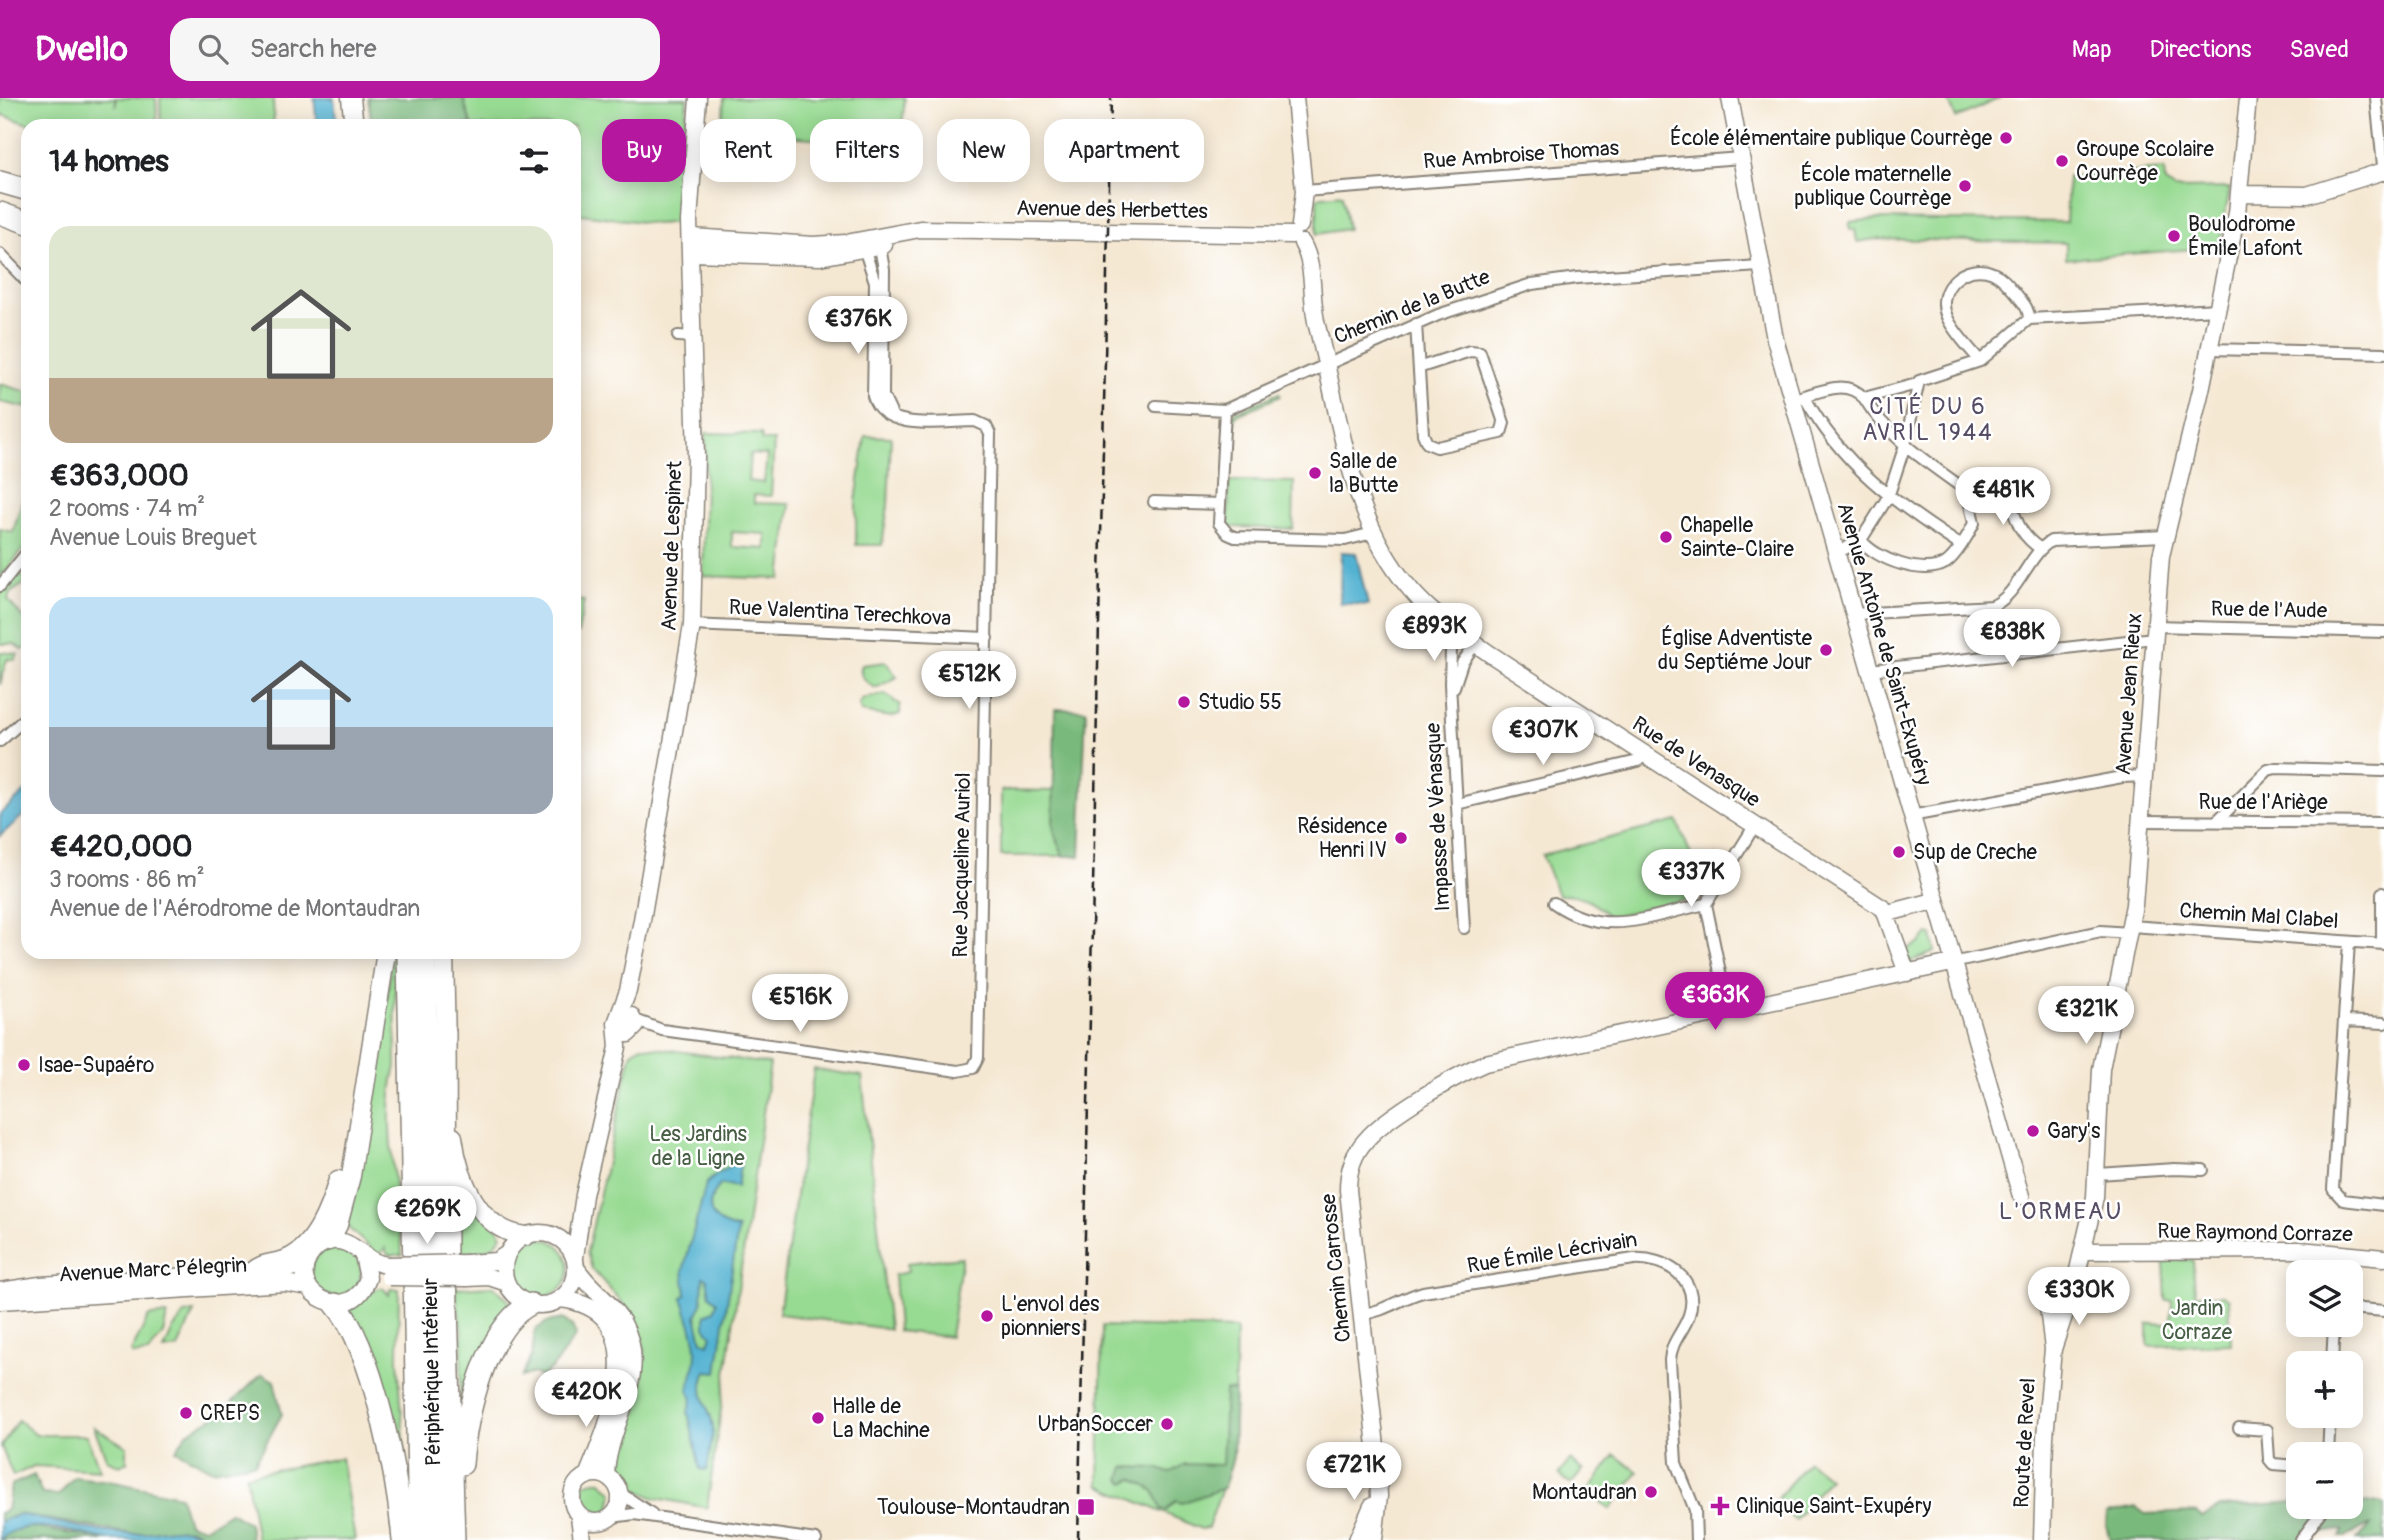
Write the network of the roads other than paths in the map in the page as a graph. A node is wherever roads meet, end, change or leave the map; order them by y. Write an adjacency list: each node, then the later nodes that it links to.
1 (351, 98): 7 (main road)
2 (698, 98): 20 (street, Avenue de Lespinet)
3 (1295, 98): 13 (street, Chemin de la Butte)
4 (2248, 98): 14 (street, Avenue Jean Rieux)
5 (2376, 98): 8 (street)
6 (1734, 99): 9 (street, Avenue Antoine de Saint-Exupéry)
7 (353, 119)
8 (2381, 121): 10 (street)
9 (1741, 158): 13 (street, Rue Ambroise Thomas); 24 (street, Avenue Antoine de Saint-Exupéry)
10 (2384, 172): 14 (street)
11 (0, 182): 12 (highway)
12 (21, 188)
13 (1304, 191): 19 (street, Chemin de la Butte)
14 (2240, 194): 26 (street, Avenue Jean Rieux)
15 (0, 204): 16 (highway)
16 (21, 209)
17 (0, 214): 18 (highway)
18 (21, 221)
19 (1298, 234): 21 (street, Avenue des Herbettes); 32 (street, Chemin de la Butte)
20 (691, 237): 21 (street, Avenue des Herbettes); 22 (street, Avenue de Lespinet)
21 (871, 244): 22 (street, Avenue des Herbettes); 58 (street, Rue Jacqueline Auriol)
22 (692, 253): 54 (street, Avenue de Lespinet)
23 (0, 254): 25 (street)
24 (1760, 266): 28 (street, Chemin de la Butte); 35 (street, Avenue Antoine de Saint-Exupéry)
25 (21, 276)
26 (2218, 309): 27 (street); 29 (street, Avenue Jean Rieux)
27 (2029, 319): 31 (street); 31 (street)
28 (1416, 324): 32 (street, Chemin de la Butte); 33 (street)
29 (2209, 349): 30 (street); 45 (street, Avenue Jean Rieux)
30 (2384, 353)
31 (1980, 361): 34 (street)
32 (1323, 365): 38 (street); 44 (street, Rue de Venasque)
33 (1421, 367): 33 (street)
34 (1917, 384): 36 (street); 39 (street)
35 (1798, 398): 36 (street); 41 (street); 49 (street, Avenue Antoine de Saint-Exupéry)
36 (1864, 398): 39 (street)
37 (1156, 406): 38 (street)
38 (1225, 410): 43 (street)
39 (1905, 445): 40 (street); 41 (street)
40 (1967, 491): 47 (street); 48 (street)
41 (1888, 497): 46 (street); 47 (street)
42 (1154, 502): 43 (street)
43 (1220, 504): 44 (street)
44 (1373, 533): 55 (street, Rue de Venasque)
45 (2165, 536): 48 (street); 56 (street, Avenue Jean Rieux)
46 (1861, 540): 47 (street); 49 (street)
47 (1960, 545)
48 (2041, 550): 53 (street)
49 (1837, 553): 53 (street, Avenue Antoine de Saint-Exupéry)
50 (21, 562): 51 (street)
51 (19, 565): 52 (street)
52 (0, 586)
53 (1854, 614): 60 (street, Avenue Antoine de Saint-Exupéry)
54 (692, 625): 58 (street, Rue Valentina Terechkova); 91 (street, Avenue de Lespinet)
55 (1458, 632): 59 (street, Rue de Venasque); 61 (street, Impasse de Vénasque)
56 (2154, 632): 57 (street, Rue de l'Aude); 60 (street, Rue de l'Aude); 66 (street, Avenue Jean Rieux)
57 (2384, 632)
58 (986, 638): 91 (street, Rue Jacqueline Auriol)
59 (1475, 644): 61 (street, Impasse de Vénasque); 64 (street, Rue de Venasque)
60 (1870, 670): 68 (street, Avenue Antoine de Saint-Exupéry)
61 (1451, 704): 67 (street, Impasse de Vénasque)
62 (21, 722): 63 (street)
63 (0, 741)
64 (1644, 754): 67 (street); 72 (street, Rue de Venasque)
65 (2384, 771): 70 (street)
66 (2145, 776): 68 (street); 69 (street, Avenue Jean Rieux)
67 (1457, 804): 78 (street, Impasse de Vénasque)
68 (1911, 816): 74 (street, Avenue Antoine de Saint-Exupéry)
69 (2143, 821): 70 (street, Rue de l'Ariège); 79 (street, Avenue Jean Rieux)
70 (2217, 821): 71 (street, Rue de l'Ariège)
71 (2384, 823)
72 (1755, 825): 76 (street); 77 (street, Rue de Venasque)
73 (2382, 893): 81 (street)
74 (1934, 901): 77 (street); 86 (street, Avenue Antoine de Saint-Exupéry)
75 (1554, 903): 76 (street)
76 (1706, 904): 88 (street)
77 (1888, 913): 87 (street)
78 (1464, 928)
79 (2130, 929): 80 (street, Chemin Mal Clabel); 86 (street, Chemin Mal Clabel); 95 (street, Avenue Jean Rieux)
80 (2349, 942): 81 (street, Chemin Mal Clabel); 89 (street)
81 (2383, 944)
82 (385, 959): 93 (main road)
83 (408, 959): 137 (highway)
84 (425, 959): 138 (highway, Périphérique Intérieur)
85 (444, 959): 92 (main road)
86 (1952, 963): 87 (street, Chemin Carrosse); 97 (street, Avenue Antoine de Saint-Exupéry)
87 (1907, 973): 88 (street, Chemin Carrosse)
88 (1728, 1010): 124 (street, Chemin Carrosse)
89 (2346, 1021): 90 (street); 98 (street)
90 (2384, 1023)
91 (626, 1028): 96 (street, Avenue de Lespinet)
92 (445, 1032): 100 (main road); 139 (highway)
93 (360, 1107): 101 (main road); 112 (main road)
94 (2203, 1170): 95 (street)
95 (2098, 1174): 102 (street, Avenue Jean Rieux)
96 (584, 1195): 99 (street, Avenue de Lespinet); 109 (street, Avenue de Lespinet)
97 (2021, 1196)
98 (2384, 1205)
99 (551, 1234): 100 (street); 109 (street)
100 (526, 1236): 104 (street)
101 (329, 1241): 105 (street); 108 (street)
102 (2084, 1251): 103 (street, Rue Raymond Corraze); 117 (street, Avenue Jean Rieux)
103 (2337, 1253): 106 (street, Rue Raymond Corraze); 107 (street)
104 (507, 1254): 110 (street); 113 (street)
105 (363, 1255): 111 (street); 114 (street)
106 (2384, 1258)
107 (2337, 1260)
108 (307, 1261): 112 (street, Avenue Marc Pélegrin); 115 (street)
109 (576, 1263): 118 (street); 129 (street)
110 (467, 1270): 111 (street, bridge); 113 (street)
111 (388, 1271): 114 (street)
112 (252, 1272): 116 (street, Avenue Marc Pélegrin)
113 (507, 1283): 121 (street)
114 (365, 1286): 120 (street)
115 (309, 1287): 119 (street, Avenue Marc Pélegrin); 120 (street)
116 (0, 1291)
117 (2070, 1294): 125 (street, Avenue Jean Rieux); 125 (street)
118 (560, 1300): 121 (street); 128 (street)
119 (0, 1301)
120 (335, 1304): 136 (highway)
121 (531, 1304): 139 (highway)
122 (2363, 1309): 123 (street)
123 (2384, 1311)
124 (1362, 1314): 130 (street, Chemin Carrosse); 146 (street, Rue Émile Lécrivain)
125 (2053, 1349): 147 (street, Route de Revel)
126 (2238, 1428): 127 (street)
127 (2286, 1466)
128 (587, 1476): 129 (street); 132 (street)
129 (606, 1476): 131 (street)
130 (1377, 1476): 143 (street, Chemin Carrosse); 145 (street, Chemin Carrosse)
131 (620, 1493): 133 (street); 134 (street)
132 (579, 1516): 134 (street); 140 (street)
133 (657, 1517): 134 (street); 142 (street)
134 (609, 1519): 141 (street)
135 (2316, 1519): 148 (street)
136 (403, 1540)
137 (419, 1540)
138 (437, 1540)
139 (456, 1540)
140 (582, 1540)
141 (598, 1540)
142 (816, 1540)
143 (1357, 1540): 144 (street, Chemin Carrosse)
144 (1368, 1540)
145 (1374, 1540)
146 (1696, 1540)
147 (2042, 1540)
148 (2301, 1540)

